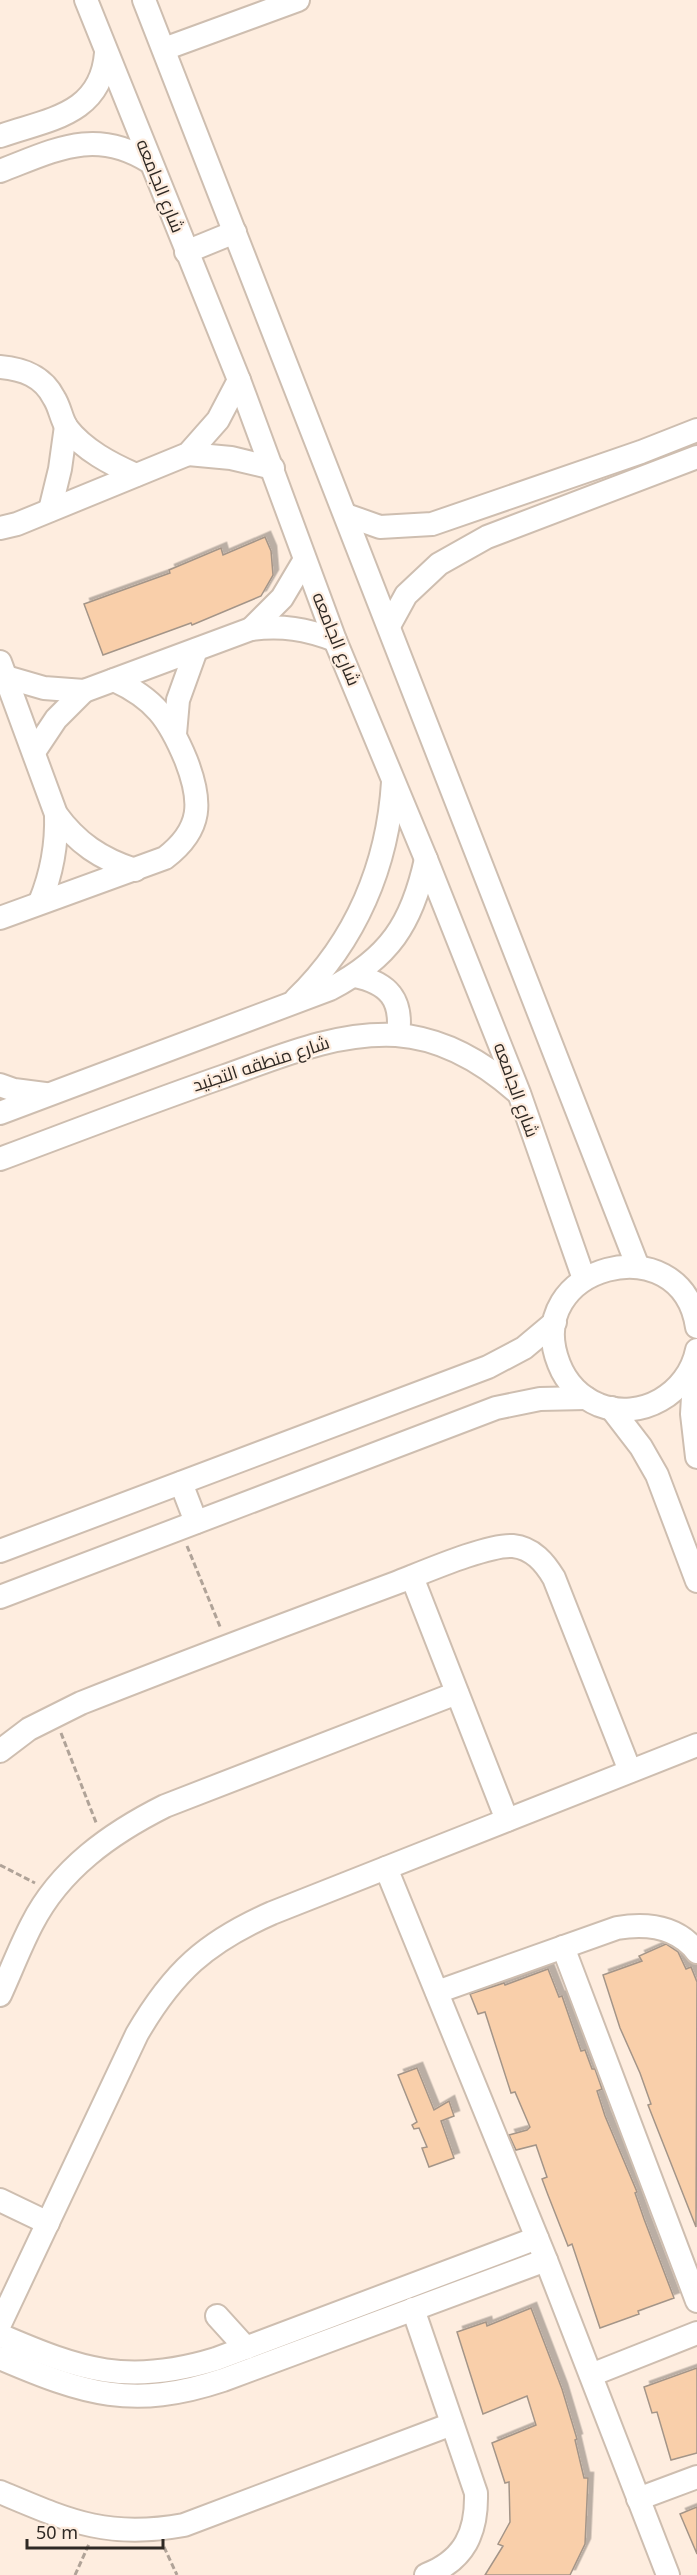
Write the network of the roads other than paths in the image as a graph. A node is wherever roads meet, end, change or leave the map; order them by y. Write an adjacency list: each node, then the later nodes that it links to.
1 (86, 0): 5 (street, شارع الجامعه)
2 (144, 0): 4 (street)
3 (298, 0): 4 (street)
4 (164, 49): 11 (street)
5 (106, 53): 6 (street); 9 (street, شارع الجامعه)
6 (58, 117): 7 (street); 8 (street)
7 (0, 136)
8 (69, 145): 9 (street); 10 (street)
9 (150, 162): 12 (street, شارع الجامعه)
10 (0, 171)
11 (236, 232): 12 (street); 22 (street)
12 (186, 252): 14 (street, شارع الجامعه)
13 (0, 367): 15 (street)
14 (239, 380): 17 (street); 19 (street, شارع الجامعه)
15 (66, 426): 20 (street); 21 (street)
16 (697, 430): 22 (street)
17 (188, 454): 19 (street); 20 (street)
18 (697, 457): 26 (street)
19 (273, 468): 25 (street, شارع الجامعه)
20 (136, 475): 21 (street)
21 (50, 510): 23 (street)
22 (346, 515): 26 (street)
23 (9, 526): 24 (street)
24 (0, 544)
25 (304, 561): 27 (street); 28 (street, شارع الجامعه)
26 (389, 626): 49 (street)
27 (251, 629): 28 (street); 29 (street)
28 (335, 640): 35 (street, شارع الجامعه)
29 (196, 650): 31 (street); 33 (street)
30 (3, 670): 32 (street); 34 (street)
31 (114, 680): 32 (street); 33 (street)
32 (84, 691): 34 (street)
33 (175, 735): 38 (street)
34 (34, 752): 36 (street)
35 (393, 778): 37 (street, شارع الجامعه); 42 (street)
36 (56, 814): 38 (street); 39 (street)
37 (426, 859): 41 (street); 45 (street, شارع الجامعه)
38 (135, 870): 39 (street)
39 (40, 902): 40 (street)
40 (0, 918)
41 (354, 976): 42 (street); 43 (street)
42 (291, 1004): 46 (street)
43 (398, 1035): 45 (street, شارع منطقه التجنيد); 48 (street, شارع منطقه التجنيد)
44 (0, 1085): 46 (street)
45 (519, 1094): 50 (street, شارع الجامعه)
46 (50, 1095): 47 (street)
47 (0, 1113)
48 (0, 1159)
49 (638, 1267): 50 (street); 51 (street)
50 (584, 1279): 52 (street)
51 (691, 1293): 53 (street)
52 (555, 1322): 55 (street); 58 (street)
53 (697, 1327)
54 (696, 1354): 56 (street); 57 (street)
55 (586, 1398): 56 (street); 59 (street)
56 (611, 1408): 62 (street)
57 (697, 1457)
58 (181, 1483): 59 (street); 60 (street)
59 (188, 1525): 63 (street)
60 (0, 1551)
61 (411, 1577): 64 (street); 66 (street); 67 (street)
62 (697, 1581)
63 (0, 1597)
64 (457, 1693): 68 (street); 73 (street)
65 (697, 1745): 67 (street)
66 (0, 1751)
67 (630, 1771): 68 (street)
68 (507, 1820): 69 (street)
69 (386, 1868): 72 (street); 75 (street)
70 (563, 1947): 71 (street); 72 (street); 78 (street)
71 (697, 1952)
72 (437, 1992): 76 (street)
73 (0, 1995)
74 (0, 2200): 75 (street)
75 (48, 2223): 81 (street)
76 (537, 2238): 77 (street); 84 (street)
77 (546, 2260): 79 (street); 86 (street)
78 (697, 2301)
79 (413, 2310): 85 (street); 87 (street)
80 (217, 2316): 84 (street)
81 (0, 2324)
82 (697, 2333): 86 (street)
83 (0, 2335): 84 (street)
84 (246, 2348)
85 (0, 2358)
86 (591, 2375): 90 (street)
87 (452, 2424): 89 (street); 91 (street)
88 (697, 2477): 90 (street)
89 (0, 2492)
90 (638, 2499): 92 (street)
91 (426, 2575)
92 (668, 2575)

